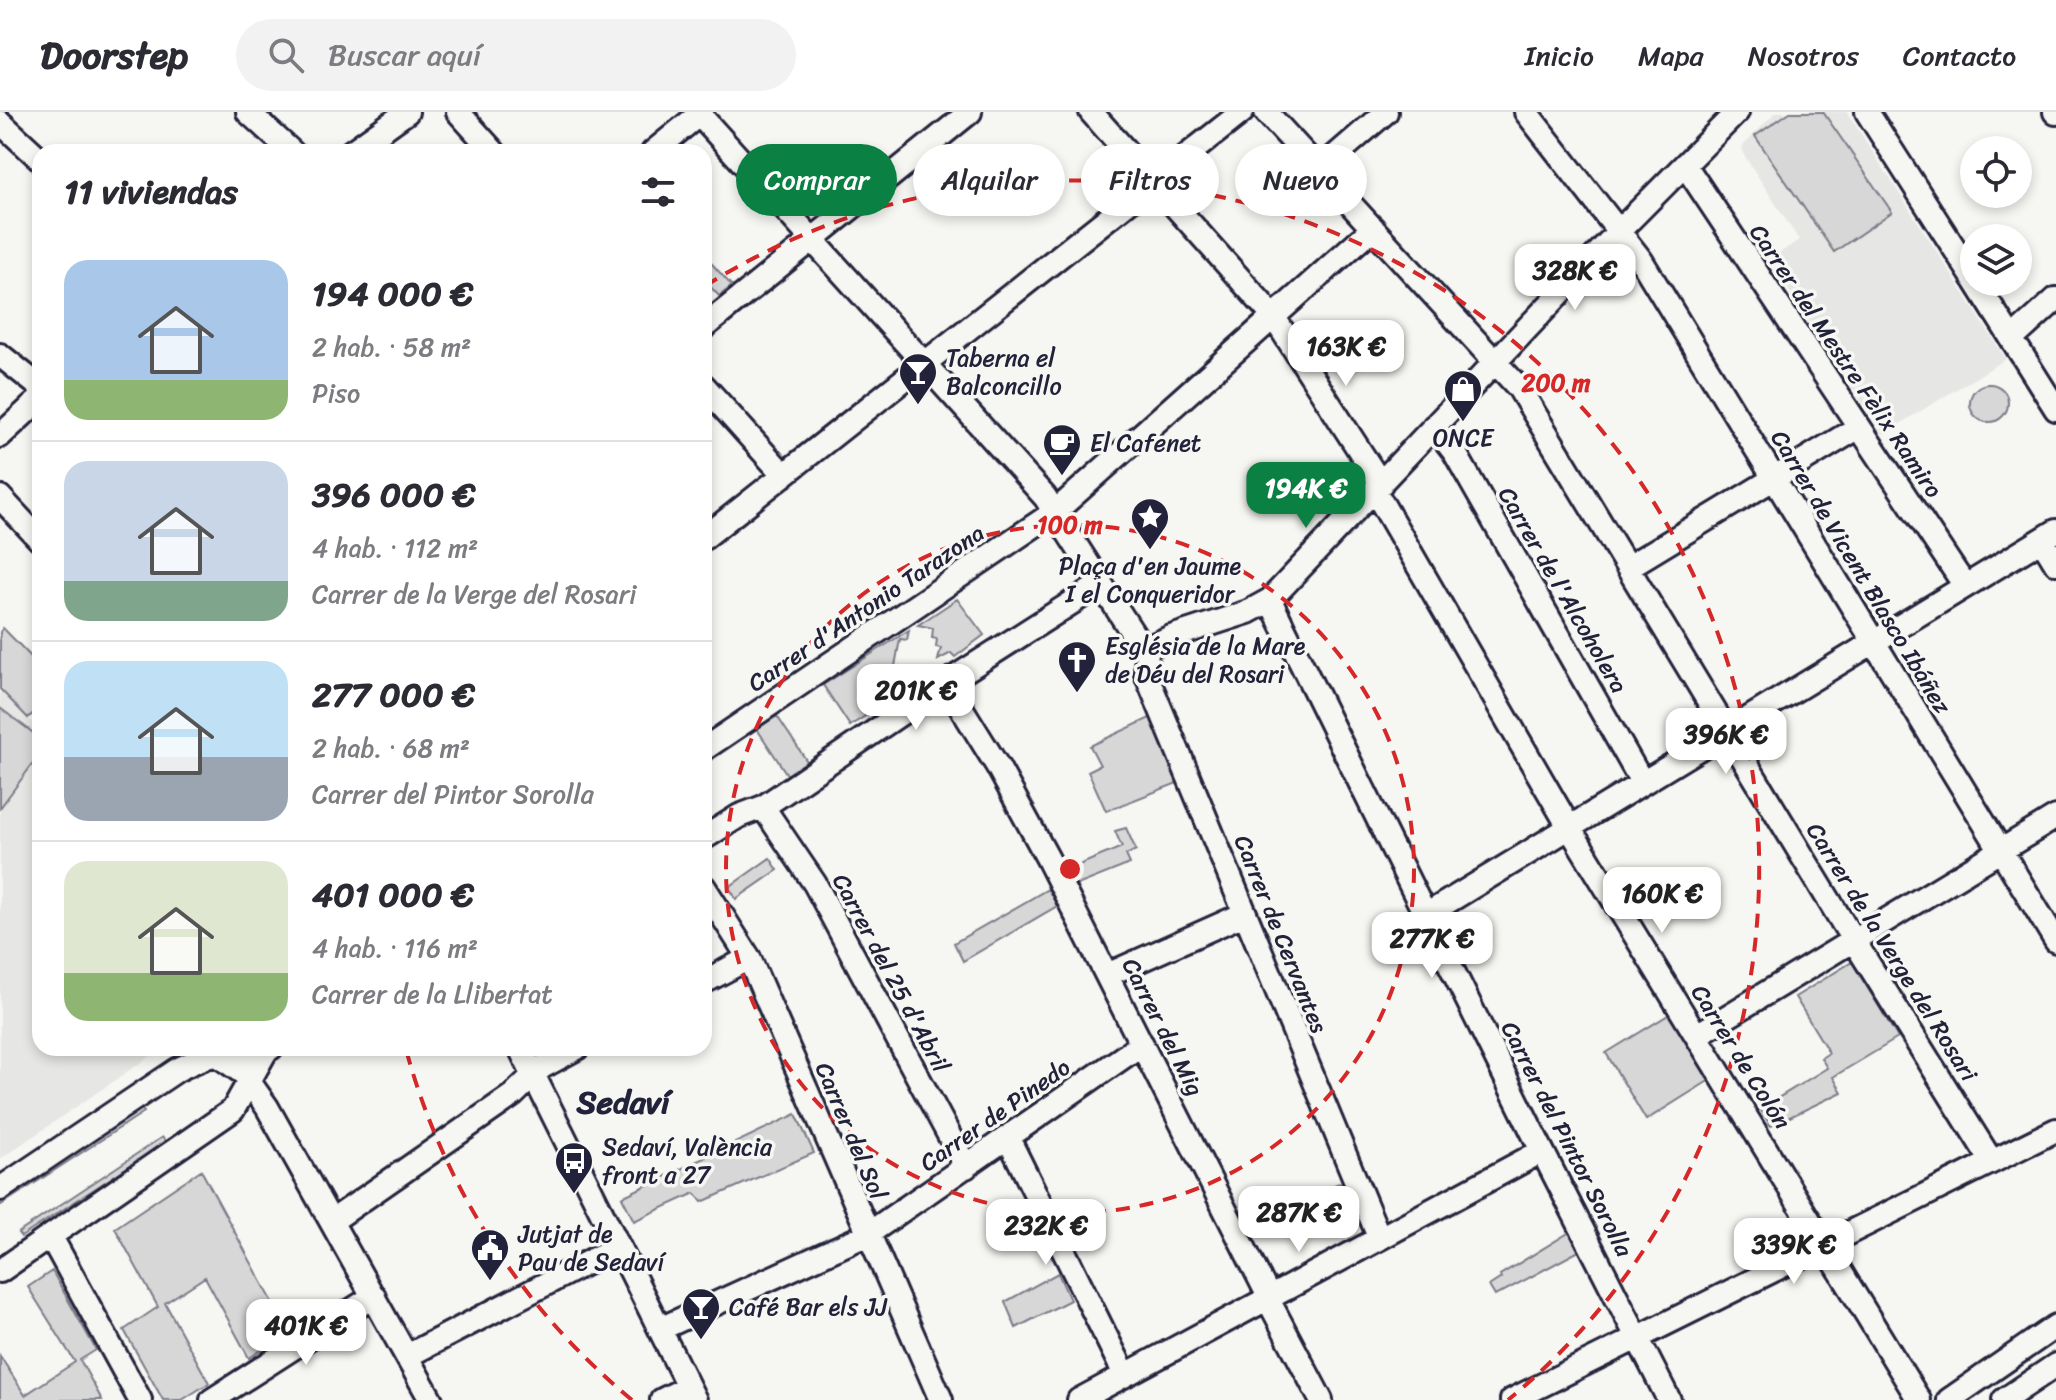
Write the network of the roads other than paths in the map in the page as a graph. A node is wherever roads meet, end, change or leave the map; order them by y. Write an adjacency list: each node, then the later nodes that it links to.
1 (248, 112): 14 (street)
2 (407, 112): 15 (street)
3 (458, 112): 16 (street)
4 (970, 112): 29 (street)
5 (1091, 112): 18 (street, Carrer de Colón)
6 (1242, 112): 19 (street)
7 (1266, 112): 20 (street, Carrer de la Verge del Rosari)
8 (1386, 112): 21 (street)
9 (1526, 112): 28 (street, Carrer de Vicent Blasco Ibáñez)
10 (1737, 112): 23 (street)
11 (1867, 112): 30 (street)
12 (699, 113): 17 (street); 29 (street)
13 (0, 122): 22 (street)
14 (283, 144)
15 (362, 144)
16 (487, 144)
17 (662, 144)
18 (1118, 144)
19 (1201, 144)
20 (1295, 144)
21 (1349, 144)
22 (32, 152)
23 (1685, 165): 28 (street); 44 (street, Carrer del Mestre Fèlix Ramiro)
24 (1110, 216): 38 (street)
25 (1182, 216): 33 (street, Carrer de Colón)
26 (1362, 216): 27 (street, Carrer de la Verge del Rosari)
27 (1373, 228): 33 (street); 37 (street, Carrer de la Verge del Rosari)
28 (1620, 230): 37 (street); 47 (street, Carrer de Vicent Blasco Ibáñez)
29 (812, 240): 34 (street); 38 (street)
30 (1960, 257)
31 (1985, 296): 35 (street)
32 (2056, 299): 35 (street)
33 (1273, 316): 48 (street, Carrer de Colón); 50 (street)
34 (712, 321)
35 (2012, 339): 42 (street)
36 (0, 355): 39 (street)
37 (1496, 362): 43 (street); 55 (street, Carrer de la Verge del Rosari)
38 (923, 365): 46 (street); 50 (street)
39 (32, 381)
40 (712, 395): 46 (street)
41 (32, 406): 45 (street)
42 (2056, 409)
43 (1434, 426): 48 (street); 64 (street, Carrer de l'Alcoholera)
44 (1859, 427): 47 (street); 57 (street, Carrer del Mestre Fèlix Ramiro)
45 (0, 436)
46 (784, 475): 52 (street)
47 (1773, 479): 55 (street); 59 (street, Carrer de Vicent Blasco Ibáñez)
48 (1378, 487): 58 (street); 67 (street, Carrer de Colón)
49 (0, 497): 51 (street)
50 (1056, 511): 56 (street); 63 (street, Carrer d'Antonio Tarazona)
51 (32, 531)
52 (712, 532)
53 (2049, 536): 54 (street); 57 (street)
54 (2056, 563)
55 (1628, 567): 62 (street, Carrer de la Verge del Rosari)
56 (1101, 584): 60 (street); 61 (street)
57 (1965, 586): 59 (street)
58 (1270, 600): 60 (street); 72 (street, Carrer del Pintor Sorolla)
59 (1872, 641): 62 (street); 69 (street, Carrer de Vicent Blasco Ibáñez)
60 (1147, 648): 71 (street, Carrer de Cervantes)
61 (946, 683): 65 (street); 76 (street, Carrer del Mig)
62 (1725, 731): 64 (street); 73 (street, Carrer de la Verge del Rosari)
63 (712, 744)
64 (1642, 782): 67 (street)
65 (763, 807): 68 (street); 91 (street, Carrer del 25 d'Abril)
66 (2056, 817): 69 (street)
67 (1569, 827): 72 (street); 78 (street, Carrer de Colón)
68 (712, 833)
69 (2001, 851): 73 (street); 74 (street, Carrer de Vicent Blasco Ibáñez)
70 (712, 900): 75 (street, Carrer del Sol)
71 (1244, 914): 76 (street); 96 (street, Carrer de Cervantes)
72 (1426, 915): 89 (street, Carrer del Pintor Sorolla)
73 (1853, 940): 78 (street); 90 (street, Carrer de la Verge del Rosari)
74 (2056, 941)
75 (749, 958): 77 (street); 94 (street, Carrer del Sol)
76 (1107, 975): 79 (street, Carrer del Mig)
77 (712, 978)
78 (1697, 1035): 97 (street, Carrer de Colón)
79 (1142, 1044): 88 (street, Carrer de Pinedo); 101 (street, Carrer del Mig)
80 (208, 1056): 92 (street)
81 (219, 1056): 86 (street)
82 (266, 1056): 86 (street)
83 (524, 1056): 85 (street)
84 (563, 1056): 85 (street)
85 (533, 1074): 93 (street); 98 (street)
86 (250, 1084): 93 (street); 95 (street)
87 (2056, 1130): 90 (street)
88 (1008, 1138): 91 (street, Carrer de Pinedo); 107 (street)
89 (1542, 1151): 96 (street); 104 (street, Carrer del Pintor Sorolla)
90 (1992, 1162): 97 (street)
91 (966, 1167): 94 (street, Carrer de Pinedo)
92 (0, 1189)
93 (332, 1221): 100 (street)
94 (868, 1234): 103 (street, Carrer de Pinedo); 113 (street, Carrer del Sol)
95 (51, 1237): 99 (street); 109 (street)
96 (1379, 1237): 101 (street)
97 (1825, 1245): 104 (street); 118 (street, Carrer de Colón)
98 (617, 1247): 103 (street); 105 (street)
99 (0, 1271)
100 (374, 1296): 105 (street); 110 (street)
101 (1269, 1296): 107 (street); 115 (street, Carrer del Mig)
102 (2056, 1326): 119 (street)
103 (660, 1329): 108 (street)
104 (1638, 1337): 116 (street); 117 (street, Carrer del Pintor Sorolla)
105 (407, 1356): 111 (street)
106 (2056, 1365): 120 (street)
107 (1125, 1375): 114 (street)
108 (691, 1393): 112 (street)
109 (140, 1400)
110 (212, 1400)
111 (431, 1400)
112 (662, 1400)
113 (941, 1400)
114 (1079, 1400)
115 (1321, 1400)
116 (1512, 1400)
117 (1669, 1400)
118 (1919, 1400)
119 (1949, 1400)
120 (2004, 1400)

